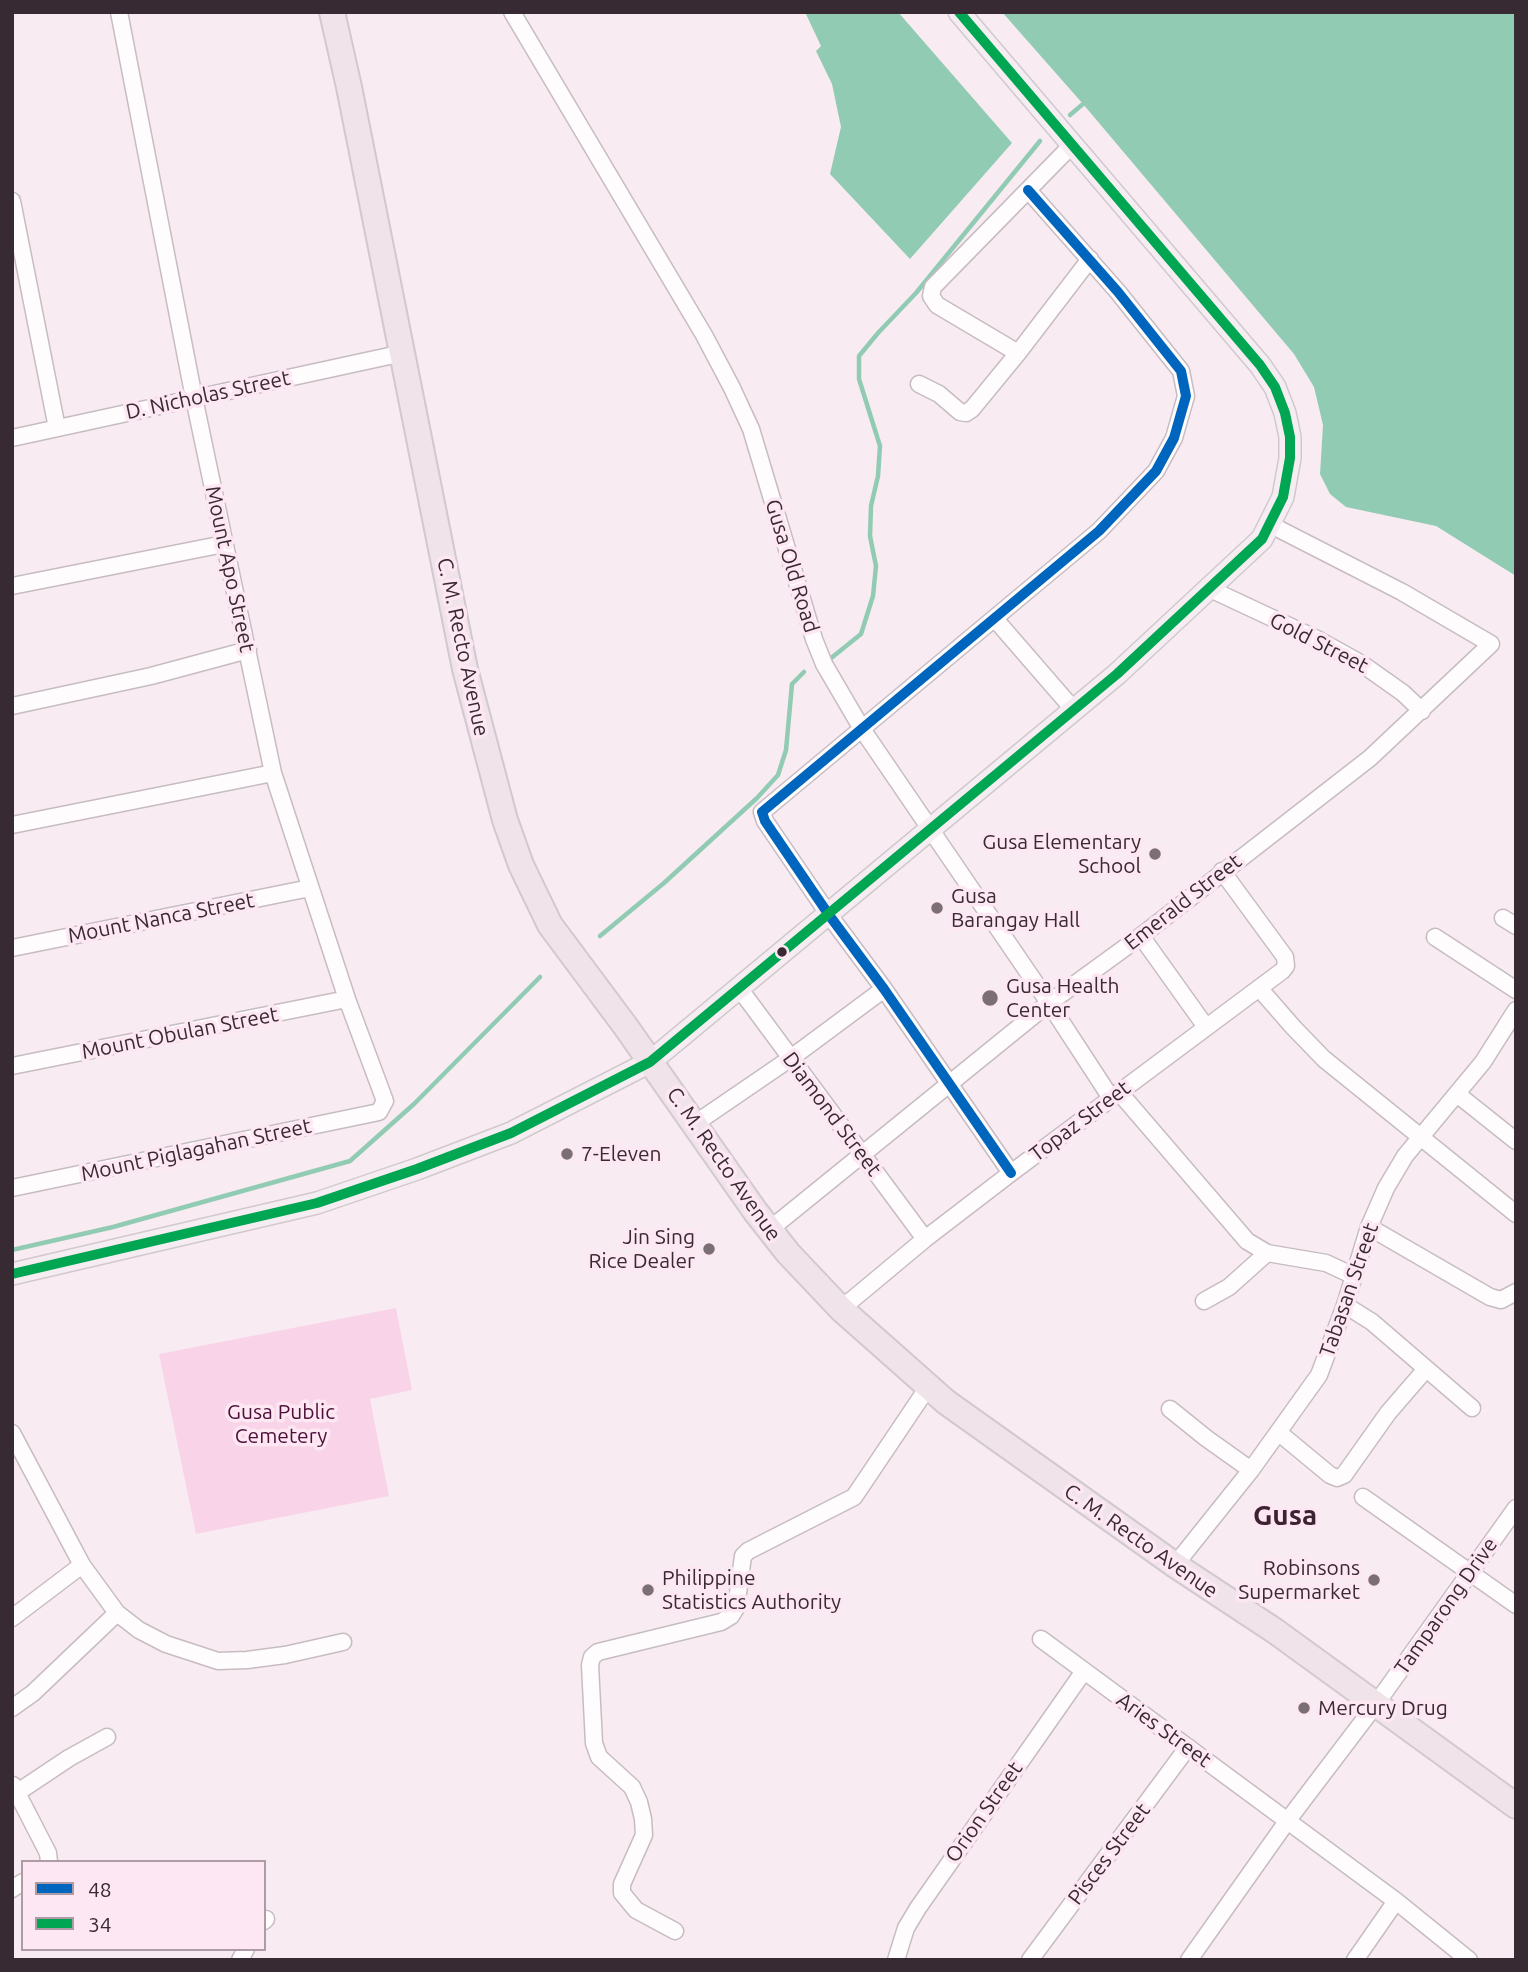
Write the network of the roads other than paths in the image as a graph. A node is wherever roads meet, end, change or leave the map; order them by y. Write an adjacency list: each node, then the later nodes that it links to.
1 (118, 12): 12 (street, Mount Apo Street)
2 (332, 12): 9 (highway, C. M. Recto Avenue)
3 (512, 12): 24 (street, Gusa Old Road)
4 (959, 12): 5 (main road)
5 (1072, 145): 6 (street); 15 (main road)
6 (1028, 190): 8 (street); 10 (street)
7 (12, 201): 13 (street)
8 (1090, 259): 10 (street); 19 (street)
9 (403, 353): 12 (street, D. Nicholas Street); 43 (highway, C. M. Recto Avenue)
10 (1018, 353): 11 (street)
11 (919, 384)
12 (194, 398): 13 (street, D. Nicholas Street); 16 (street, Mount Apo Street)
13 (57, 428): 14 (street, D. Nicholas Street)
14 (12, 438)
15 (1270, 525): 18 (main road); 23 (street, Emerald Street)
16 (224, 544): 17 (street); 20 (street, Mount Apo Street)
17 (12, 586)
18 (1208, 588): 22 (main road); 23 (street, Gold Street)
19 (995, 619): 22 (street); 24 (street)
20 (248, 650): 21 (street); 25 (street, Mount Apo Street)
21 (12, 706)
22 (1073, 709): 27 (main road)
23 (1422, 711): 28 (street, Emerald Street)
24 (862, 729): 27 (street, Gusa Old Road); 30 (street)
25 (273, 773): 26 (street); 29 (street, Mount Apo Street)
26 (12, 825)
27 (930, 831): 30 (main road); 39 (street, Gusa Old Road)
28 (1222, 871): 31 (street, Emerald Street); 35 (street, Topaz Street)
29 (310, 888): 33 (street, Mount Nanca Street); 38 (street, Mount Apo Street)
30 (829, 915): 34 (main road); 36 (street)
31 (1141, 936): 39 (street, Emerald Street); 41 (street)
32 (1435, 937): 37 (street)
33 (12, 948)
34 (739, 988): 42 (street, Diamond Street); 43 (main road)
35 (1259, 988): 41 (street, Topaz Street); 50 (street)
36 (884, 989): 42 (street); 45 (street)
37 (1516, 990)
38 (347, 999): 44 (street, Mount Obulan Street); 48 (street, Mount Apo Street)
39 (1049, 1003): 45 (street, Emerald Street); 47 (street, Gusa Old Road)
40 (1516, 1010): 46 (street, Tabasan Street)
41 (1206, 1027): 47 (street, Topaz Street)
42 (790, 1058): 49 (street); 52 (street, Diamond Street)
43 (650, 1062): 49 (highway, C. M. Recto Avenue); 60 (main road)
44 (12, 1066)
45 (950, 1084): 52 (street, Emerald Street); 53 (street)
46 (1457, 1094): 50 (street, Tabasan Street); 51 (street)
47 (1115, 1095): 53 (street, Topaz Street); 59 (street, Gusa Old Road)
48 (379, 1112): 54 (street, Mount Piglagahan Street)
49 (693, 1125): 57 (highway, C. M. Recto Avenue)
50 (1420, 1137): 55 (street); 56 (street, Tabasan Street)
51 (1516, 1141)
52 (862, 1155): 57 (street, Emerald Street); 58 (street, Diamond Street)
53 (1011, 1173): 58 (street, Topaz Street)
54 (12, 1188)
55 (1516, 1214)
56 (1369, 1227): 61 (street, Tabasan Street); 62 (street)
57 (769, 1230): 65 (highway, C. M. Recto Avenue)
58 (925, 1239): 65 (street, Topaz Street)
59 (1267, 1252): 61 (street); 63 (street)
60 (12, 1274)
61 (1354, 1276): 64 (street, Tabasan Street)
62 (1516, 1292)
63 (1204, 1301)
64 (1345, 1305): 66 (street); 70 (street, Tabasan Street)
65 (841, 1308): 67 (highway, C. M. Recto Avenue)
66 (1426, 1369): 68 (street); 70 (street)
67 (928, 1387): 76 (highway, C. M. Recto Avenue); 93 (street)
68 (1472, 1408)
69 (1170, 1409): 72 (street)
70 (1278, 1432): 72 (street, Tabasan Street)
71 (12, 1433): 75 (street)
72 (1251, 1470): 76 (street, Tabasan Street)
73 (1363, 1497): 77 (street)
74 (1516, 1508): 77 (street, Tamparong Drive)
75 (82, 1564): 79 (street); 80 (street)
76 (1175, 1565): 84 (highway, C. M. Recto Avenue)
77 (1470, 1573): 78 (street); 84 (street, Tamparong Drive)
78 (1516, 1605)
79 (117, 1613): 82 (street); 85 (street)
80 (12, 1618)
81 (1041, 1639): 83 (street, Aries Street)
82 (343, 1642)
83 (1084, 1671): 87 (street, Aries Street); 94 (street, Orion Street)
84 (1376, 1704): 89 (highway, C. M. Recto Avenue); 90 (street)
85 (12, 1708)
86 (107, 1737): 88 (street)
87 (1188, 1747): 90 (street, Aries Street); 95 (street, Pisces Street)
88 (14, 1791): 91 (street)
89 (1516, 1806)
90 (1288, 1820): 92 (street, Aries Street); 96 (street)
91 (49, 1860)
92 (1396, 1901): 97 (street); 98 (street, Aries Street)
93 (675, 1931)
94 (896, 1960)
95 (1030, 1960)
96 (1189, 1960)
97 (1355, 1960)
98 (1469, 1960)

